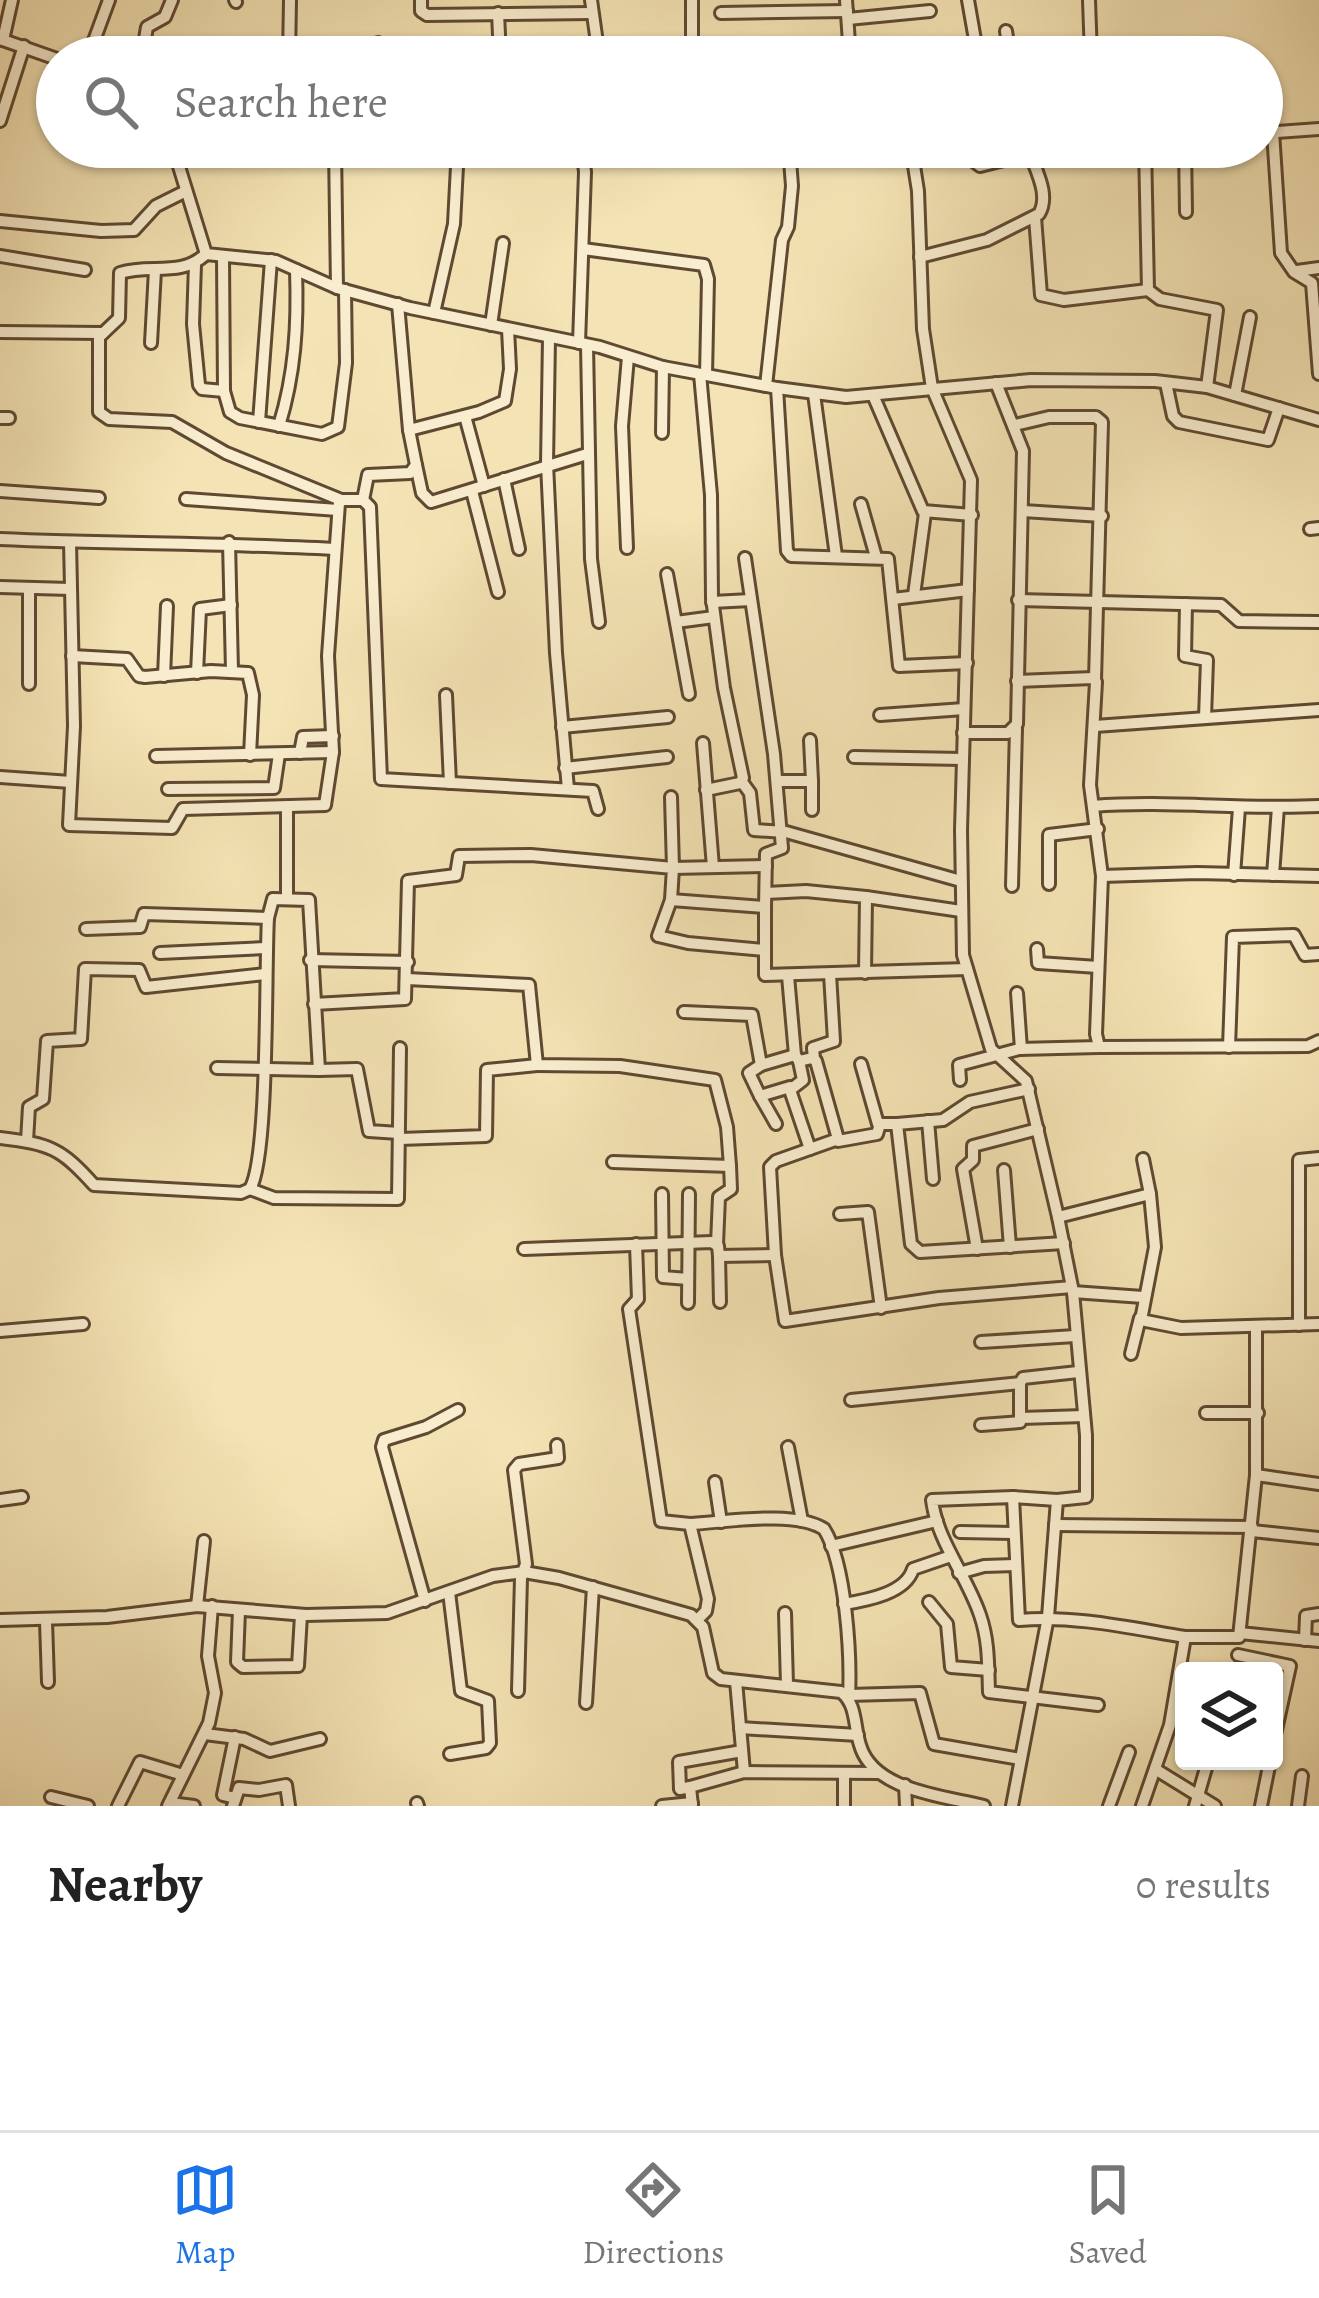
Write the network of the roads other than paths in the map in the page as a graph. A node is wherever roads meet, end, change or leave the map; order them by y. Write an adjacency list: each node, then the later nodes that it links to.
1 (12, 0): 27 (street)
2 (109, 0): 19 (street)
3 (172, 0): 20 (street)
4 (290, 0): 21 (street)
5 (421, 0): 12 (street)
6 (692, 0): 23 (street)
7 (968, 0): 24 (street)
8 (1089, 0): 26 (street)
9 (514, 6): 13 (street); 16 (street)
10 (742, 6): 11 (street); 17 (street)
11 (797, 6): 14 (street)
12 (468, 7): 16 (street)
13 (591, 7)
14 (847, 10): 15 (street)
15 (930, 11)
16 (498, 13): 22 (street)
17 (721, 13)
18 (1006, 31): 25 (street)
19 (96, 36)
20 (146, 36)
21 (289, 36)
22 (499, 36)
23 (692, 36)
24 (974, 36)
25 (1007, 36)
26 (1090, 36)
27 (2, 39): 28 (street)
28 (24, 46): 29 (street); 30 (street)
29 (36, 51)
30 (0, 122)
31 (1319, 129): 32 (street)
32 (1283, 131)
33 (179, 168): 43 (street)
34 (336, 168): 60 (street)
35 (457, 168): 63 (street)
36 (582, 168): 48 (street)
37 (791, 168): 79 (street)
38 (914, 168): 52 (street)
39 (1035, 168): 45 (street)
40 (1145, 168): 61 (street)
41 (1185, 168): 44 (street)
42 (1272, 168): 59 (street)
43 (186, 190): 46 (street); 49 (street)
44 (1186, 212)
45 (1034, 217): 52 (street); 61 (street)
46 (0, 221)
47 (503, 243): 65 (street)
48 (583, 249): 72 (street); 75 (street)
49 (206, 254): 51 (street); 54 (street)
50 (0, 256): 58 (street)
51 (223, 257): 53 (street); 82 (street)
52 (920, 257): 81 (street)
53 (271, 260): 57 (street); 89 (street)
54 (195, 264): 56 (street); 82 (street)
55 (1319, 268): 59 (street)
56 (155, 270): 68 (street); 70 (street)
57 (296, 270): 60 (street); 91 (street)
58 (85, 271)
59 (1294, 272): 71 (street)
60 (341, 289): 62 (street); 91 (street)
61 (1148, 290): 80 (street)
62 (398, 304): 63 (street); 92 (street)
63 (434, 313): 65 (street)
64 (1250, 317): 85 (street)
65 (491, 325): 66 (street)
66 (508, 329): 69 (street); 87 (street)
67 (0, 332): 68 (street)
68 (103, 332): 104 (street)
69 (549, 338): 72 (street); 95 (street)
70 (152, 343)
71 (1318, 343): 76 (street)
72 (583, 344): 73 (street); 94 (street)
73 (628, 357): 74 (street); 112 (street)
74 (663, 367): 75 (street); 93 (street)
75 (703, 374): 79 (street); 129 (street)
76 (1319, 374)
77 (996, 383): 78 (street); 81 (street); 90 (street)
78 (1166, 383): 80 (street); 86 (street)
79 (771, 387): 83 (street); 115 (street)
80 (1208, 387): 85 (street)
81 (932, 388): 84 (street); 107 (street)
82 (224, 391): 89 (street)
83 (814, 394): 84 (street); 115 (street)
84 (884, 394): 106 (street)
85 (1235, 395): 86 (street)
86 (1279, 408): 88 (street)
87 (465, 416): 92 (street); 98 (street)
88 (1319, 420)
89 (260, 422): 91 (street)
90 (1015, 425): 105 (street); 108 (street)
91 (279, 426)
92 (409, 430): 96 (street)
93 (662, 433)
94 (587, 454): 95 (street); 134 (street)
95 (547, 464): 97 (street); 153 (street)
96 (416, 465): 98 (street); 102 (street)
97 (503, 479): 98 (street); 114 (street)
98 (478, 489): 123 (street)
99 (0, 491): 100 (street)
100 (99, 498)
101 (186, 499): 104 (street)
102 (363, 500): 104 (street); 173 (street)
103 (862, 504): 116 (street)
104 (340, 505): 113 (street)
105 (1023, 511): 108 (street); 128 (street)
106 (925, 513): 107 (street); 124 (street)
107 (972, 515): 122 (street)
108 (1102, 517): 126 (street)
109 (0, 539): 110 (street)
110 (70, 542): 111 (street); 121 (street)
111 (229, 542): 113 (street); 131 (street)
112 (627, 548)
113 (334, 549): 156 (street)
114 (519, 549)
115 (836, 556): 116 (street)
116 (876, 557): 125 (street)
117 (745, 558): 127 (street)
118 (667, 574): 135 (street)
119 (0, 587): 120 (street)
120 (29, 588): 121 (street); 144 (street)
121 (70, 590): 137 (street)
122 (968, 590): 124 (street); 138 (street)
123 (498, 592)
124 (914, 595): 125 (street)
125 (893, 599): 138 (street)
126 (1100, 599): 128 (street); 130 (street); 142 (street)
127 (751, 600): 129 (street); 169 (street)
128 (1018, 600): 143 (street)
129 (712, 602): 133 (street)
130 (1186, 604): 136 (street); 151 (street)
131 (231, 605): 139 (street); 140 (street)
132 (166, 606): 141 (street)
133 (714, 617): 135 (street); 172 (street)
134 (599, 622)
135 (676, 622): 145 (street)
136 (1319, 622)
137 (72, 656): 141 (street); 171 (street)
138 (967, 663): 147 (street)
139 (232, 671): 140 (street); 162 (street)
140 (197, 673): 141 (street)
141 (164, 676)
142 (1095, 680): 143 (street); 152 (street)
143 (1017, 681): 154 (street)
144 (29, 684)
145 (689, 694)
146 (446, 695): 173 (street)
147 (964, 709): 149 (street); 155 (street)
148 (1319, 710): 151 (street)
149 (880, 715)
150 (668, 717): 153 (street)
151 (1205, 718): 152 (street)
152 (1095, 726): 178 (street)
153 (562, 727): 167 (street)
154 (1016, 729): 155 (street); 196 (street)
155 (963, 733): 166 (street)
156 (333, 736): 159 (street); 160 (street)
157 (810, 740): 170 (street)
158 (703, 743): 176 (street)
159 (333, 752): 160 (street); 180 (street)
160 (300, 753): 161 (street)
161 (279, 754): 162 (street); 174 (street)
162 (250, 755): 163 (street)
163 (156, 756)
164 (667, 757): 167 (street)
165 (854, 757): 166 (street)
166 (962, 759): 194 (street)
167 (565, 768): 175 (street)
168 (0, 777): 171 (street)
169 (776, 781): 170 (street); 186 (street)
170 (812, 781): 184 (street)
171 (71, 782): 180 (street)
172 (742, 782): 176 (street); 186 (street)
173 (450, 783): 175 (street)
174 (168, 788)
175 (568, 789): 183 (street)
176 (706, 790): 188 (street)
177 (671, 797): 189 (street)
178 (1093, 806): 182 (street); 185 (street)
179 (1319, 806): 181 (street)
180 (287, 807): 198 (street)
181 (1278, 807): 182 (street); 191 (street)
182 (1239, 808): 190 (street)
183 (598, 809)
184 (812, 810)
185 (1098, 829): 192 (street); 195 (street)
186 (782, 831): 187 (street); 194 (street)
187 (766, 866): 188 (street); 200 (street)
188 (713, 867): 189 (street)
189 (673, 868): 199 (street); 210 (street)
190 (1234, 875): 191 (street); 192 (street)
191 (1273, 875): 193 (street)
192 (1102, 876): 211 (street)
193 (1319, 876)
194 (961, 880): 201 (street)
195 (1049, 884)
196 (1012, 886)
197 (866, 897): 200 (street); 201 (street); 213 (street)
198 (287, 898): 202 (street); 209 (street)
199 (671, 900): 200 (street); 206 (street)
200 (765, 900): 206 (street)
201 (962, 911): 212 (street)
202 (268, 918): 203 (street); 204 (street)
203 (86, 929)
204 (266, 948): 207 (street); 214 (street)
205 (1037, 949): 211 (street)
206 (765, 950): 216 (street)
207 (160, 953)
208 (1319, 954): 223 (street)
209 (310, 960): 210 (street); 219 (street)
210 (408, 962): 217 (street)
211 (1098, 968): 222 (street)
212 (967, 969): 213 (street); 226 (street)
213 (865, 973): 215 (street)
214 (265, 974): 234 (street); 247 (street)
215 (830, 974): 216 (street); 228 (street)
216 (788, 976): 227 (street)
217 (407, 979): 219 (street); 230 (street)
218 (1017, 992): 225 (street)
219 (314, 1004): 233 (street)
220 (685, 1012): 231 (street)
221 (1319, 1041): 223 (street)
222 (1100, 1047): 223 (street); 225 (street)
223 (1229, 1047)
224 (400, 1048): 244 (street)
225 (1020, 1049): 226 (street)
226 (998, 1055): 235 (street); 237 (street)
227 (797, 1058): 228 (street); 231 (street); 236 (street)
228 (814, 1059): 246 (street)
229 (861, 1064): 241 (street)
230 (536, 1065): 244 (street); 252 (street)
231 (760, 1066): 238 (street)
232 (217, 1068): 234 (street)
233 (319, 1070): 234 (street); 244 (street)
234 (263, 1072): 255 (street)
235 (960, 1080)
236 (790, 1087): 238 (street); 248 (street)
237 (1029, 1089): 239 (street); 243 (street)
238 (760, 1096): 240 (street)
239 (928, 1121): 242 (street); 254 (street)
240 (776, 1124)
241 (878, 1124): 242 (street); 246 (street)
242 (897, 1124): 269 (street)
243 (1038, 1129): 262 (street); 269 (street)
244 (400, 1136): 255 (street)
245 (0, 1138): 247 (street)
246 (838, 1141): 248 (street)
247 (27, 1142): 255 (street)
248 (810, 1149): 271 (street)
249 (1319, 1158): 259 (street)
250 (1143, 1159): 258 (street)
251 (613, 1162): 252 (street)
252 (730, 1166): 270 (street)
253 (1004, 1170): 267 (street)
254 (933, 1179)
255 (250, 1189)
256 (662, 1194): 266 (street)
257 (688, 1194): 263 (street)
258 (1150, 1195): 262 (street); 274 (street)
259 (1300, 1209): 260 (street); 280 (street)
260 (1319, 1210)
261 (841, 1214): 277 (street)
262 (1058, 1217): 264 (street)
263 (687, 1243): 266 (street); 270 (street); 272 (street)
264 (1064, 1243): 267 (street); 273 (street)
265 (636, 1244): 266 (street); 268 (street); 308 (street)
266 (662, 1244): 272 (street)
267 (1010, 1247): 269 (street)
268 (524, 1249)
269 (976, 1249)
270 (718, 1250): 271 (street); 275 (street)
271 (775, 1255): 277 (street)
272 (688, 1280): 276 (street)
273 (1072, 1290): 274 (street); 277 (street); 284 (street)
274 (1143, 1297): 278 (street)
275 (720, 1302)
276 (688, 1303)
277 (881, 1308)
278 (1140, 1318): 282 (street); 286 (street)
279 (83, 1324): 283 (street)
280 (1300, 1324): 281 (street); 282 (street)
281 (1319, 1324)
282 (1256, 1326): 292 (street)
283 (0, 1330)
284 (1075, 1336): 285 (street); 287 (street)
285 (981, 1342)
286 (1131, 1354)
287 (1078, 1372): 288 (street); 293 (street)
288 (1020, 1383): 289 (street); 294 (street)
289 (851, 1400)
290 (458, 1410): 322 (street)
291 (1206, 1413): 292 (street)
292 (1258, 1413): 298 (street)
293 (1084, 1416): 294 (street); 304 (street)
294 (1021, 1418): 295 (street)
295 (981, 1425)
296 (557, 1444): 318 (street)
297 (788, 1447): 305 (street)
298 (1256, 1475): 300 (street); 310 (street)
299 (715, 1482): 307 (street)
300 (1319, 1484)
301 (22, 1497): 303 (street)
302 (1012, 1497): 304 (street); 306 (street); 312 (street)
303 (0, 1500)
304 (1057, 1500): 309 (street)
305 (802, 1521): 307 (street); 315 (street)
306 (938, 1521): 315 (street); 316 (street)
307 (721, 1522): 308 (street)
308 (690, 1524): 332 (street)
309 (1055, 1525): 310 (street); 331 (street)
310 (1252, 1529): 313 (street); 335 (street)
311 (960, 1532): 312 (street)
312 (1013, 1533): 317 (street)
313 (1319, 1538)
314 (204, 1541): 325 (street)
315 (831, 1546): 324 (street)
316 (951, 1556): 319 (street); 324 (street)
317 (1015, 1565): 319 (street); 331 (street)
318 (524, 1572): 320 (street); 321 (street); 348 (street)
319 (959, 1573): 344 (street)
320 (593, 1587): 332 (street); 352 (street)
321 (448, 1592): 322 (street); 362 (street)
322 (425, 1601): 330 (street)
323 (929, 1602): 344 (street)
324 (844, 1604): 350 (street)
325 (197, 1606): 326 (street); 334 (street)
326 (212, 1606): 327 (street); 356 (street)
327 (239, 1610): 330 (street); 330 (street)
328 (785, 1613): 347 (street)
329 (1319, 1614): 337 (street)
330 (301, 1615)
331 (1048, 1617): 336 (street); 349 (street)
332 (698, 1619): 345 (street)
333 (0, 1621): 334 (street)
334 (46, 1622): 346 (street)
335 (1239, 1636): 336 (street); 337 (street); 339 (street)
336 (1184, 1637): 340 (street)
337 (1305, 1640): 338 (street)
338 (1319, 1641)
339 (1238, 1654): 341 (street); 342 (street)
340 (1182, 1662)
341 (1236, 1662)
342 (1273, 1662)
343 (1283, 1664): 351 (street)
344 (989, 1670): 349 (street)
345 (736, 1681): 347 (street); 354 (street)
346 (48, 1682)
347 (787, 1685): 350 (street)
348 (518, 1691)
349 (1033, 1695): 353 (street); 363 (street)
350 (849, 1696): 357 (street); 363 (street)
351 (1283, 1698)
352 (586, 1703)
353 (1098, 1705)
354 (740, 1728): 357 (street); 360 (street)
355 (1175, 1730): 364 (street)
356 (205, 1734): 358 (street); 369 (street)
357 (858, 1736): 368 (street)
358 (235, 1737): 359 (street); 376 (street)
359 (320, 1739)
360 (742, 1751): 367 (street); 373 (street)
361 (1129, 1752): 388 (street)
362 (450, 1754)
363 (1021, 1759): 387 (street)
364 (1155, 1769): 375 (street); 389 (street)
365 (1206, 1770): 375 (street)
366 (1268, 1770): 391 (street)
367 (744, 1772): 370 (street); 373 (street)
368 (879, 1773): 370 (street); 372 (street)
369 (183, 1775): 377 (street); 380 (street)
370 (844, 1775): 384 (street)
371 (1303, 1776): 392 (street)
372 (905, 1785): 385 (street); 386 (street)
373 (690, 1787): 378 (street)
374 (51, 1797): 379 (street)
375 (1197, 1801): 390 (street)
376 (234, 1802): 382 (street)
377 (169, 1804): 381 (street)
378 (692, 1804): 383 (street)
379 (88, 1806)
380 (118, 1806)
381 (194, 1806)
382 (289, 1806)
383 (662, 1806)
384 (844, 1806)
385 (906, 1806)
386 (984, 1806)
387 (1012, 1806)
388 (1109, 1806)
389 (1142, 1806)
390 (1215, 1806)
391 (1261, 1806)
392 (1298, 1806)

